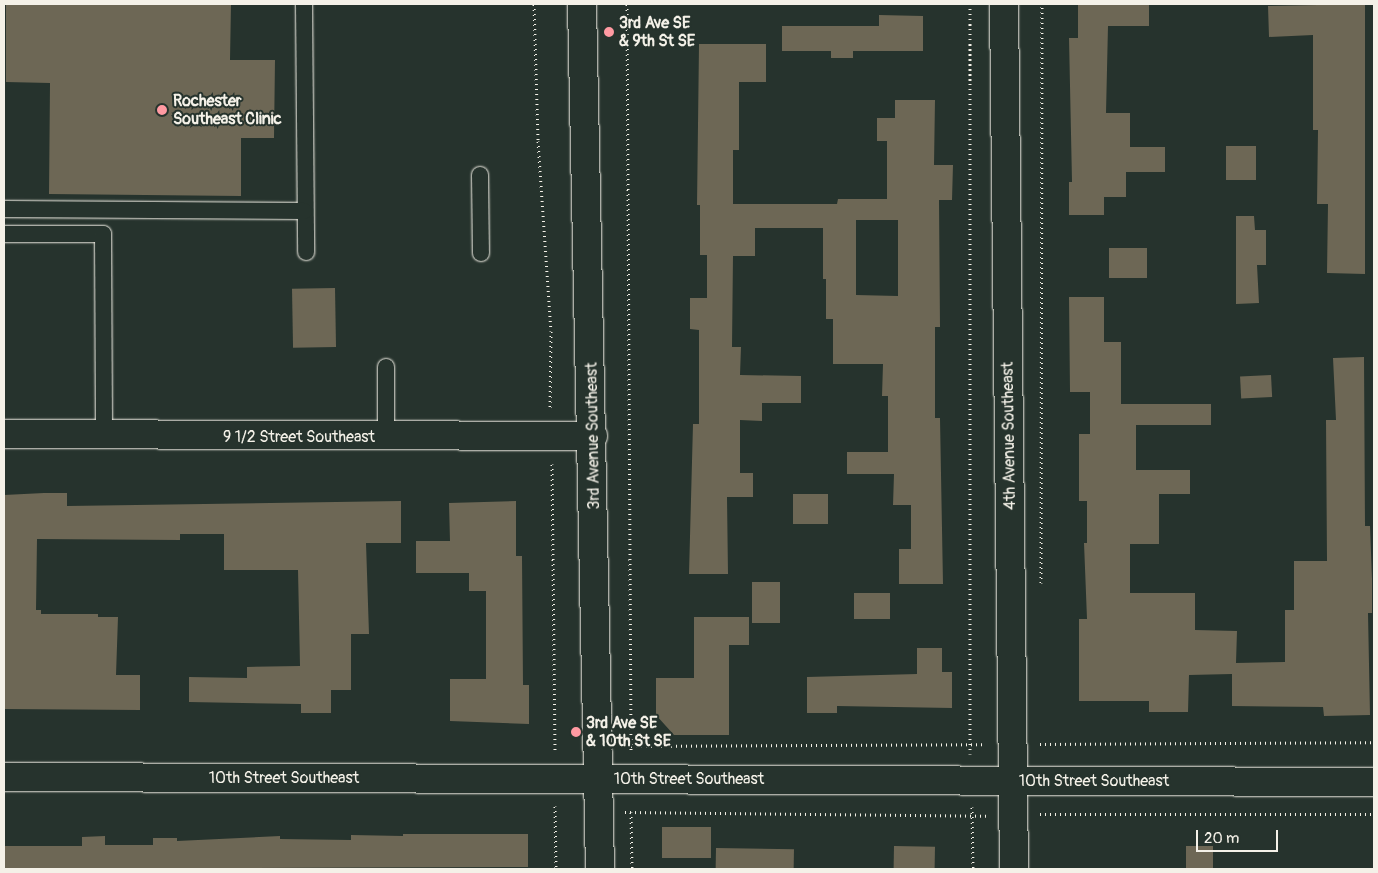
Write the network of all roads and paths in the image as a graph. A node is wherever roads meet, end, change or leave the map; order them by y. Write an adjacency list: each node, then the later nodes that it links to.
1 (304, 4): 10 (lane)
2 (534, 4): 15 (path)
3 (582, 4): 18 (street, 3rd Avenue Southeast)
4 (627, 4): 5 (path)
5 (970, 4)
6 (1004, 4): 28 (street, 4th Avenue Southeast)
7 (1042, 4): 21 (path)
8 (480, 174): 13 (lane)
9 (4, 209): 10 (lane)
10 (304, 211): 12 (lane)
11 (4, 234): 17 (lane)
12 (306, 252)
13 (480, 253)
14 (386, 367): 19 (lane)
15 (550, 407)
16 (4, 434): 17 (street, 9 1/2 Street Southeast)
17 (104, 435): 19 (street, 9 1/2 Street Southeast)
18 (593, 436): 19 (street, 9 1/2 Street Southeast); 27 (street, 3rd Avenue Southeast)
19 (386, 437)
20 (552, 462): 25 (path)
21 (1041, 586)
22 (1041, 734): 24 (path)
23 (1374, 742): 24 (path)
24 (1041, 744): 29 (path)
25 (555, 750)
26 (4, 777): 27 (street, 10th Street Southeast)
27 (600, 779): 28 (street, 10th Street Southeast); 36 (street, 3rd Avenue Southeast)
28 (1013, 780): 29 (street, 10th Street Southeast); 39 (street, 4th Avenue Southeast)
29 (1041, 781): 30 (street, 10th Street Southeast); 32 (path)
30 (1374, 782)
31 (555, 803): 35 (path)
32 (1042, 814): 33 (path); 34 (path)
33 (1374, 814)
34 (1042, 823)
35 (556, 869)
36 (600, 869)
37 (632, 869): 38 (path)
38 (973, 869)
39 (1014, 869)

